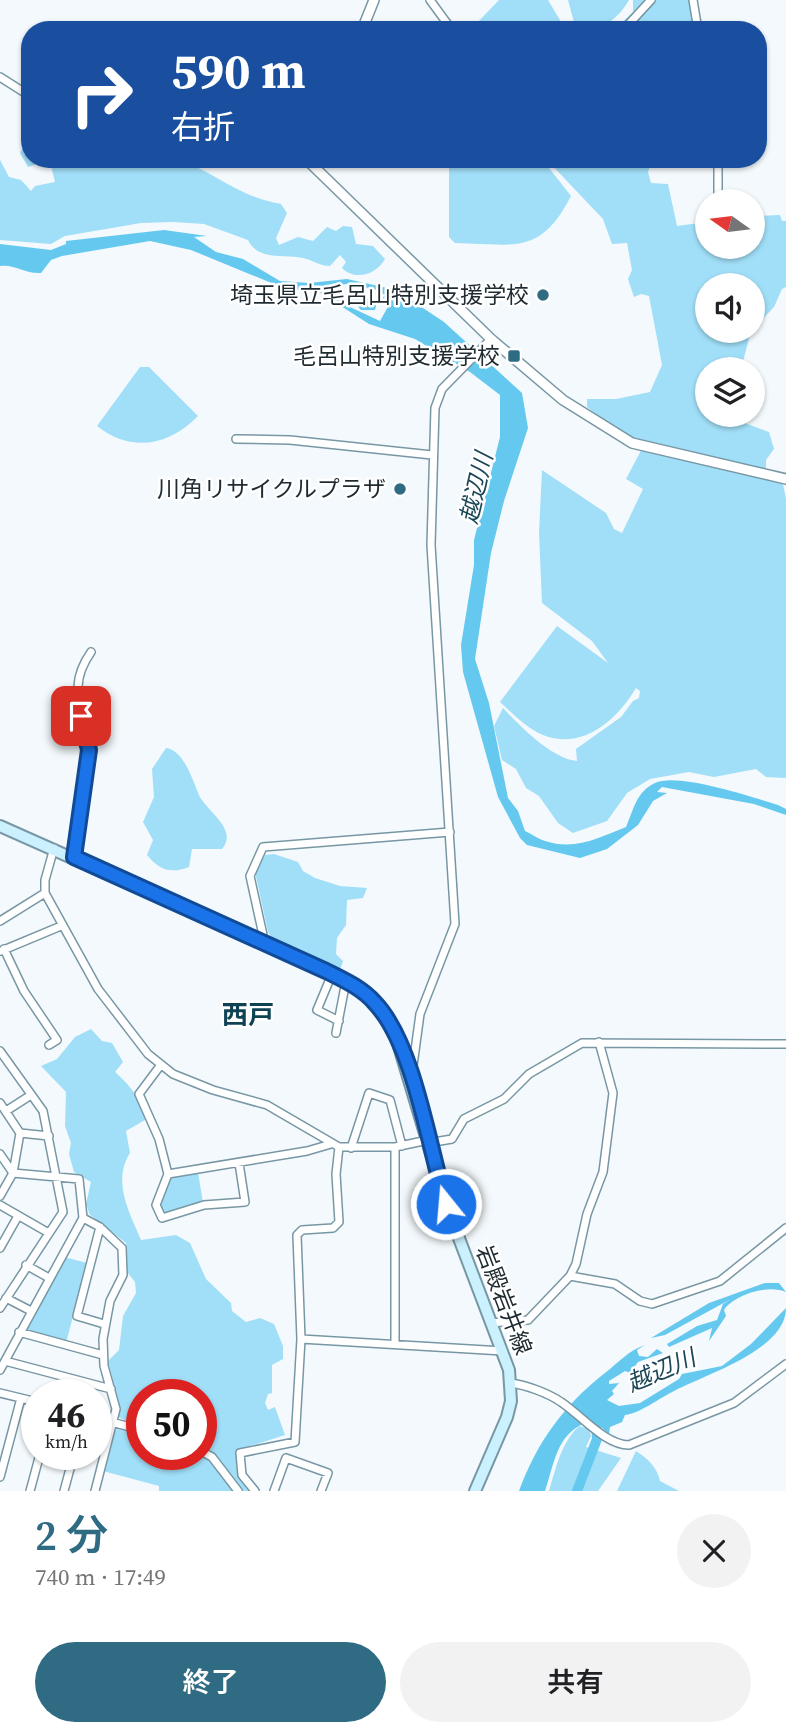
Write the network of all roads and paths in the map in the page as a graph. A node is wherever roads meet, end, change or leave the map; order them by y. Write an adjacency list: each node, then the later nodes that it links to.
1 (373, 0): 5 (street)
2 (430, 0): 6 (street)
3 (652, 0): 7 (street)
4 (693, 0): 8 (street)
5 (365, 21)
6 (445, 21)
7 (632, 21)
8 (696, 21)
9 (0, 77): 10 (street)
10 (21, 90)
11 (315, 168): 14 (street)
12 (718, 168): 13 (street)
13 (718, 189)
14 (488, 343): 16 (street); 17 (street)
15 (236, 439): 16 (street)
16 (432, 456): 20 (street)
17 (786, 479)
18 (91, 652): 22 (street)
19 (0, 826): 21 (main road, 岩殿岩井線)
20 (450, 832): 26 (street); 37 (street)
21 (54, 848): 22 (main road, 岩殿岩井線); 23 (street)
22 (74, 857): 26 (main road, 岩殿岩井線)
23 (45, 893): 24 (street); 25 (street)
24 (0, 921)
25 (61, 926): 27 (street); 36 (street)
26 (265, 944): 28 (main road, 岩殿岩井線)
27 (2, 950): 34 (street)
28 (332, 974): 29 (main road, 岩殿岩井線); 30 (street)
29 (346, 981): 30 (street); 37 (main road, 岩殿岩井線)
30 (339, 1021): 31 (street)
31 (336, 1033)
32 (599, 1042): 33 (street); 43 (street); 61 (street)
33 (786, 1044)
34 (49, 1045)
35 (0, 1051): 38 (street)
36 (160, 1066): 44 (street); 50 (street)
37 (411, 1080): 43 (main road, 岩殿岩井線)
38 (31, 1096): 40 (street); 42 (street)
39 (0, 1103): 40 (street)
40 (6, 1111): 41 (street)
41 (20, 1133): 42 (street); 49 (street)
42 (49, 1136): 51 (street)
43 (428, 1142): 45 (street); 66 (main road, 岩殿岩井線)
44 (335, 1146): 46 (street); 48 (street); 69 (street)
45 (399, 1146): 46 (street); 46 (street); 70 (street)
46 (351, 1148)
47 (0, 1154): 49 (street)
48 (239, 1163): 50 (street); 50 (street)
49 (13, 1173): 51 (street); 52 (street)
50 (168, 1174)
51 (57, 1177): 55 (street); 58 (street)
52 (0, 1196)
53 (0, 1205): 54 (street)
54 (18, 1216): 58 (street); 59 (street)
55 (83, 1218): 56 (street); 62 (street)
56 (100, 1227): 67 (street); 67 (street)
57 (786, 1228): 61 (street)
58 (47, 1232): 60 (street)
59 (0, 1248)
60 (26, 1265): 62 (street); 63 (street)
61 (570, 1276): 66 (street)
62 (49, 1279): 65 (street)
63 (4, 1297): 64 (street); 65 (street)
64 (0, 1308)
65 (31, 1311): 68 (street)
66 (491, 1323): 72 (main road, 岩殿岩井線)
67 (104, 1324): 74 (street)
68 (19, 1332): 73 (street); 74 (street)
69 (301, 1339): 70 (street); 94 (street)
70 (395, 1342): 72 (street)
71 (0, 1347): 73 (street)
72 (502, 1351): 80 (main road, 岩殿岩井線)
73 (8, 1352): 75 (street)
74 (103, 1355): 79 (street)
75 (5, 1361): 77 (street); 78 (street)
76 (786, 1364): 80 (street)
77 (0, 1370)
78 (73, 1379)
79 (109, 1379)
80 (510, 1383): 97 (main road, 岩殿岩井線)
81 (112, 1392): 84 (street)
82 (0, 1393): 83 (street)
83 (21, 1398): 89 (street)
84 (113, 1422): 85 (street); 92 (street)
85 (126, 1426)
86 (217, 1463): 93 (street)
87 (36, 1470): 90 (street)
88 (70, 1470): 91 (street)
89 (0, 1476)
90 (30, 1491)
91 (64, 1491)
92 (95, 1491)
93 (239, 1491)
94 (255, 1491)
95 (274, 1491): 96 (street)
96 (321, 1491)
97 (475, 1491)

